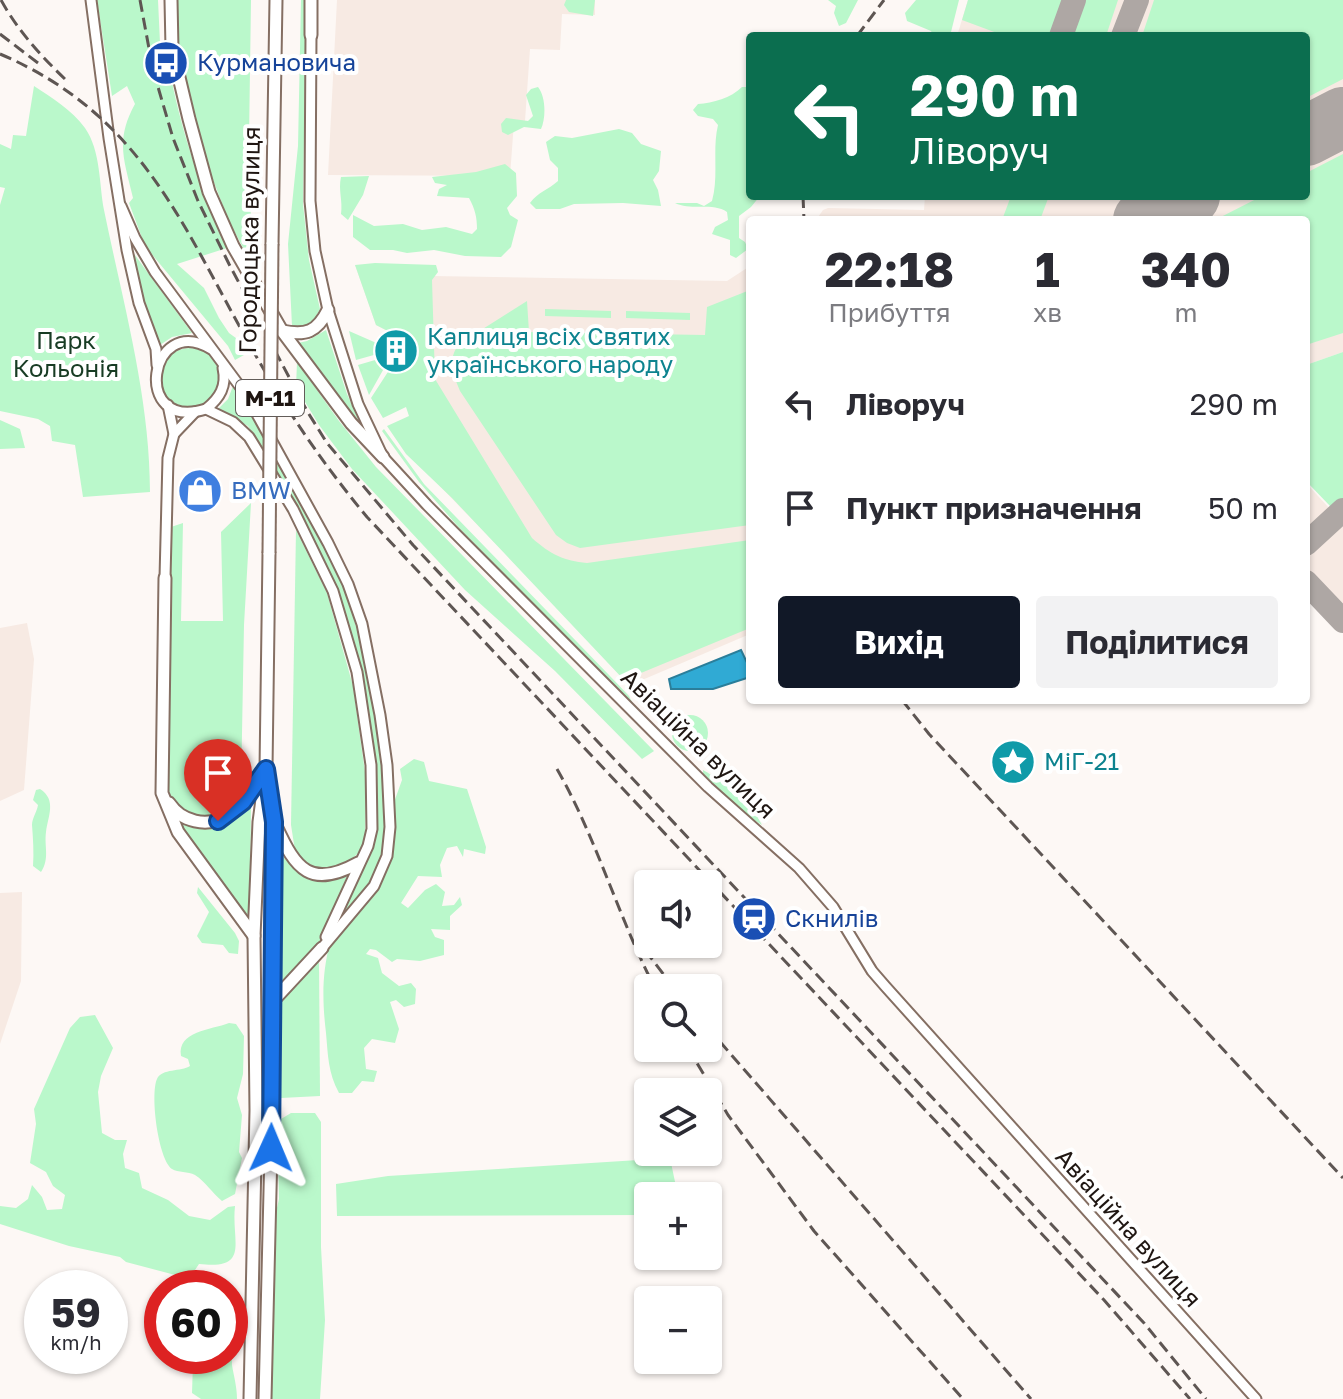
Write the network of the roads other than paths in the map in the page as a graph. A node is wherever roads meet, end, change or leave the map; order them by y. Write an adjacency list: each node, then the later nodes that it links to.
1 (91, 0): 6 (street)
2 (171, 0): 8 (main road)
3 (276, 0): 17 (main road, Городоцька вулиця / М-11, bridge)
4 (311, 0): 5 (main road)
5 (311, 35): 7 (street, Авіаційна вулиця)
6 (121, 206): 9 (street); 10 (street)
7 (328, 310): 8 (main road); 15 (street, Авіаційна вулиця)
8 (282, 331): 15 (main road)
9 (217, 356): 10 (street); 12 (street); 22 (street)
10 (157, 365): 11 (street)
11 (168, 405): 13 (street); 14 (street)
12 (206, 409): 13 (street); 20 (street)
13 (195, 412): 14 (street)
14 (174, 434): 16 (street)
15 (383, 457): 26 (street, Авіаційна вулиця)
16 (165, 578): 18 (main road)
17 (266, 769): 18 (main road); 19 (main road, Городоцька вулиця / М-11); 21 (main road, Городоцька вулиця / М-11)
18 (162, 793): 21 (main road)
19 (274, 822): 20 (main road); 23 (main road, Городоцька вулиця / М-11)
20 (358, 863): 22 (street)
21 (254, 936): 24 (main road, Городоцька вулиця / М-11)
22 (322, 948): 23 (main road)
23 (272, 1002): 25 (main road, Городоцька вулиця / М-11)
24 (250, 1399)
25 (265, 1399)
26 (1256, 1399)

